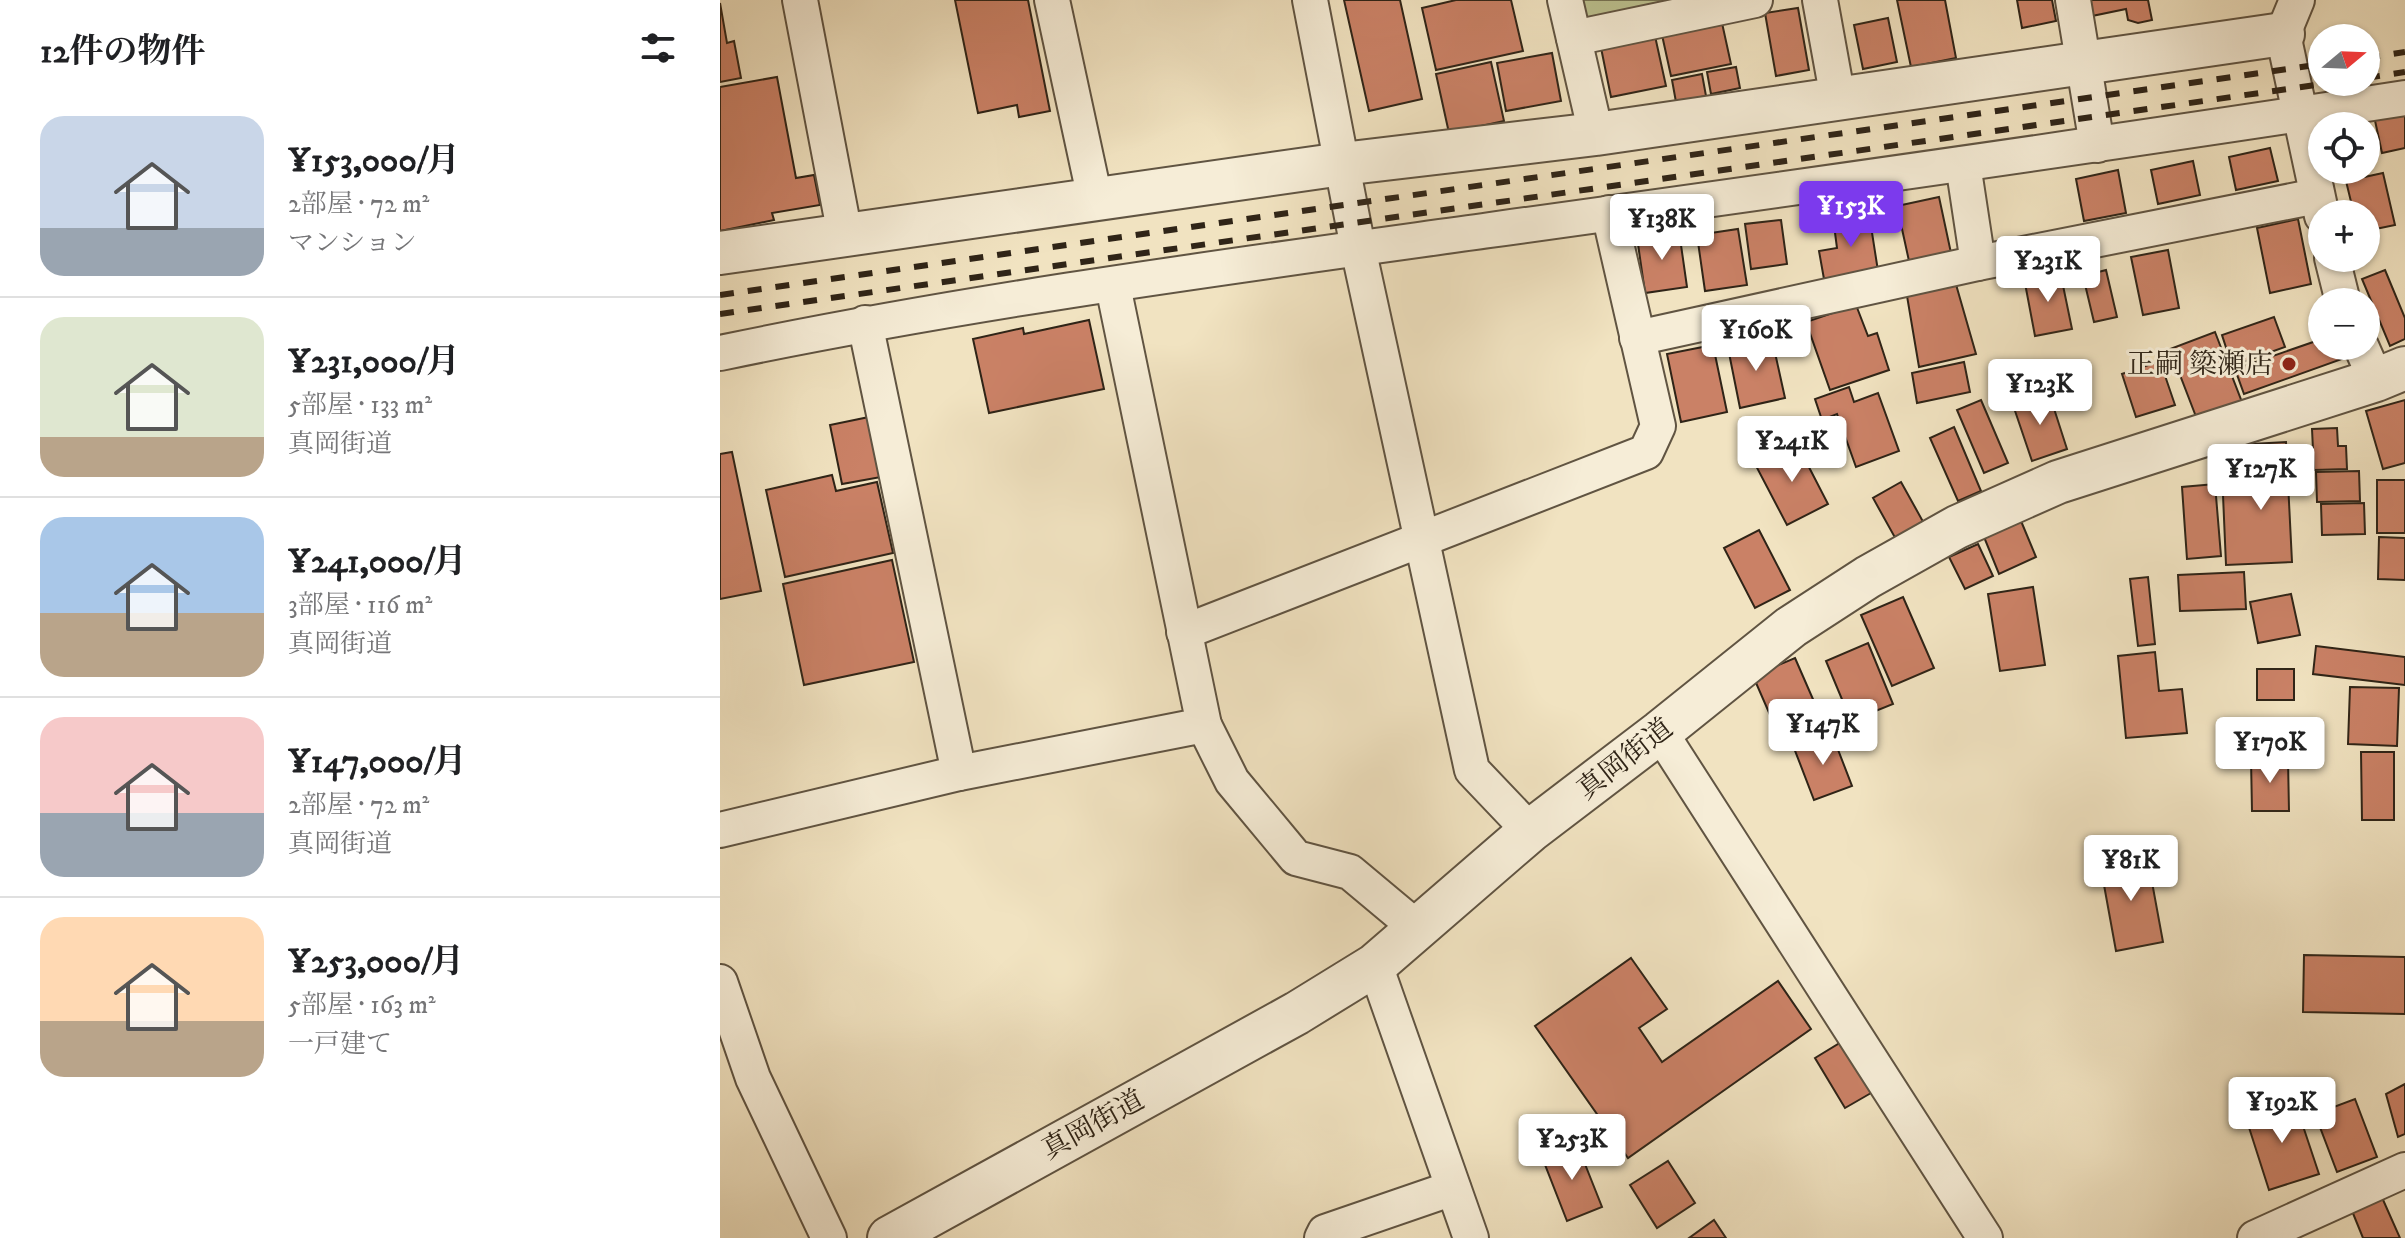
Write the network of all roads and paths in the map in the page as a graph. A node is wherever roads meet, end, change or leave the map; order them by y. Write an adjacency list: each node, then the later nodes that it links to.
1 (800, 0): 22 (street)
2 (1052, 0): 18 (street)
3 (1310, 0): 16 (street)
4 (1565, 0): 9 (street)
5 (1755, 0): 9 (street)
6 (1820, 0): 12 (street)
7 (2073, 0): 10 (street)
8 (2290, 17): 10 (street); 13 (street)
9 (1574, 38): 14 (street)
10 (2084, 63): 12 (street); 15 (street)
11 (2405, 98): 13 (street)
12 (1838, 99): 14 (street)
13 (2301, 114): 15 (street); 19 (street)
14 (1596, 134): 16 (street)
15 (2097, 145): 17 (street)
16 (1342, 164): 18 (street); 23 (street)
17 (1963, 164): 21 (street); 25 (street)
18 (1095, 199): 22 (street)
19 (2319, 200)
20 (2308, 208): 25 (street)
21 (1609, 213): 23 (street); 28 (street)
22 (845, 235): 24 (street)
23 (1358, 248): 26 (street); 31 (street)
24 (720, 253)
25 (1978, 263): 28 (street)
26 (1113, 286): 27 (street); 32 (street)
27 (865, 323): 29 (street); 35 (street)
28 (1637, 338): 31 (street)
29 (720, 353)
30 (2380, 365): 34 (street, 真岡街道)
31 (1422, 540): 32 (street); 37 (street)
32 (1184, 632): 33 (street)
33 (1204, 725): 35 (street); 38 (street)
34 (1660, 732): 37 (street, 真岡街道); 47 (street)
35 (959, 773): 36 (street)
36 (720, 830)
37 (1530, 831): 38 (street, 真岡街道)
38 (1417, 928): 39 (street, 真岡街道)
39 (1375, 965): 42 (street); 44 (street, 真岡街道)
40 (720, 982): 43 (street)
41 (2405, 1170): 48 (street)
42 (1453, 1188): 45 (street); 46 (street)
43 (829, 1238)
44 (889, 1238)
45 (1322, 1238)
46 (1471, 1238)
47 (1985, 1238)
48 (2255, 1238)

